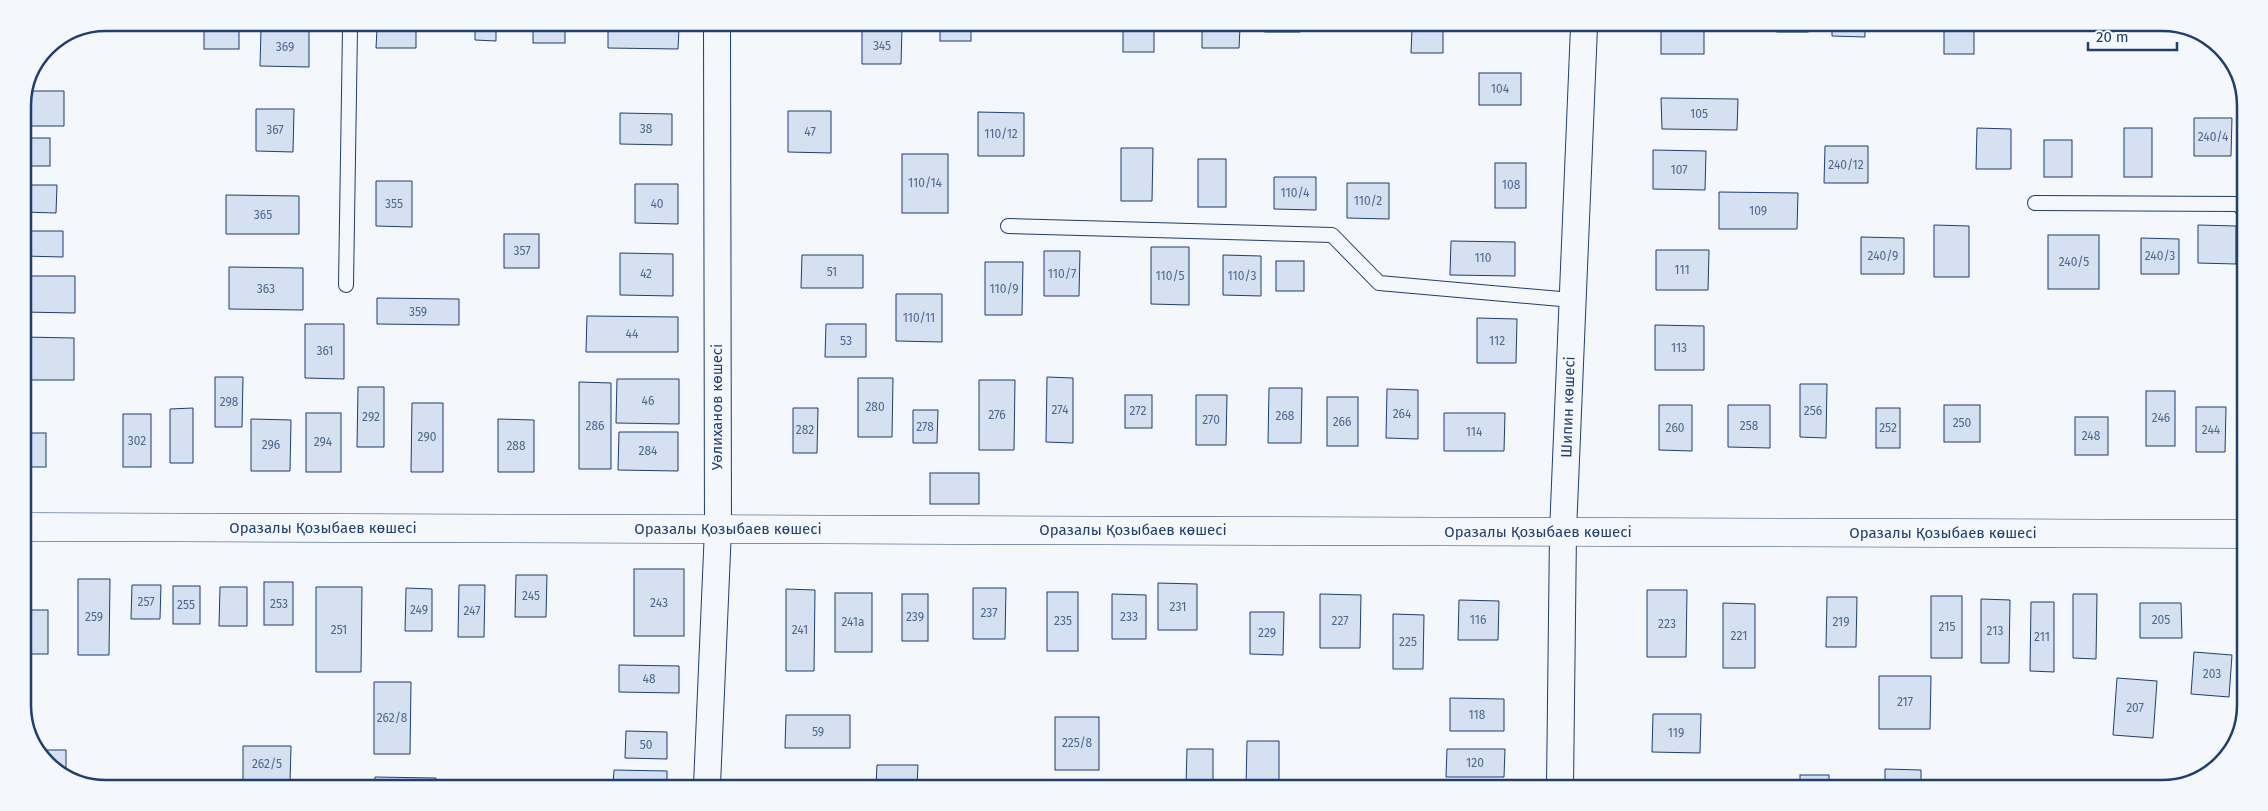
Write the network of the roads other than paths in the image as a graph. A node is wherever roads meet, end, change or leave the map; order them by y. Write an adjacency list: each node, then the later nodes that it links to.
1 (350, 31): 7 (lane)
2 (717, 31): 10 (street, Уәлиханов көшесі)
3 (1584, 31): 8 (street, Шипин көшесі)
4 (2034, 203): 5 (lane)
5 (2237, 204)
6 (1008, 226): 8 (lane)
7 (346, 285)
8 (1572, 300): 11 (street, Шипин көшесі)
9 (31, 527): 10 (street, Оразалы Қозыбаев көшесі)
10 (718, 529): 11 (street, Оразалы Қозыбаев көшесі); 13 (street, Уәлиханов көшесі)
11 (1563, 532): 12 (street, Оразалы Қозыбаев көшесі); 14 (street, Шипин көшесі)
12 (2237, 534)
13 (707, 780)
14 (1560, 780)

